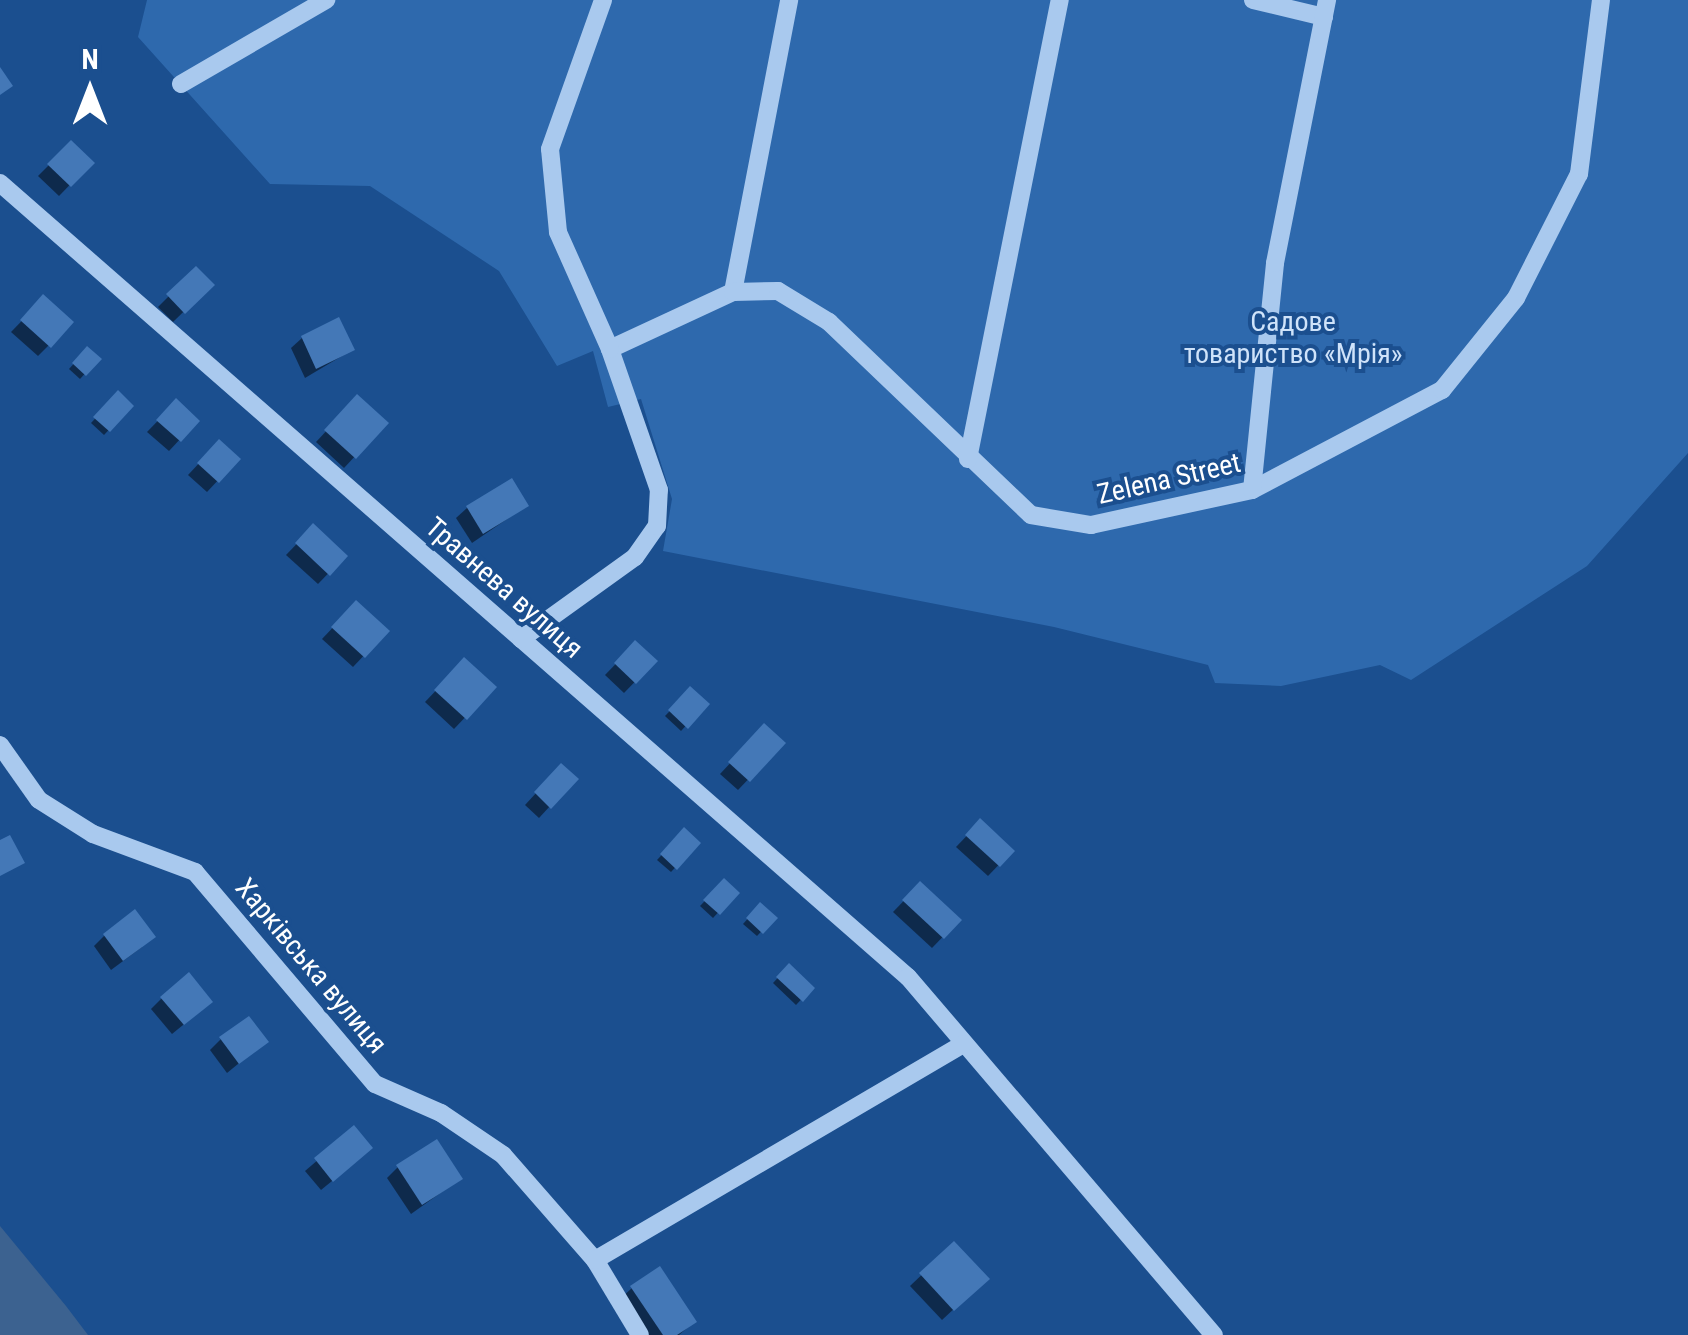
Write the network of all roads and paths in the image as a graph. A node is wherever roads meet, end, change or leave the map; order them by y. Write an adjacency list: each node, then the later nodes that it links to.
1 (326, 0): 8 (street)
2 (603, 0): 11 (street)
3 (790, 0): 10 (street)
4 (1060, 0): 12 (street)
5 (1254, 0): 7 (street)
6 (1601, 0): 13 (street, Zelena Street)
7 (1326, 8): 13 (street)
8 (181, 84)
9 (0, 183): 14 (street, Травнева вулиця)
10 (732, 292): 11 (street, Zelena Street); 12 (street, Zelena Street)
11 (610, 348): 14 (street)
12 (968, 458): 13 (street, Zelena Street)
13 (1252, 490)
14 (521, 639): 16 (street, Травнева вулиця)
15 (0, 745): 17 (street, Харківська вулиця)
16 (962, 1044): 17 (street); 19 (street, Травнева вулиця)
17 (594, 1260): 18 (street, Харківська вулиця)
18 (640, 1335)
19 (1214, 1335)

